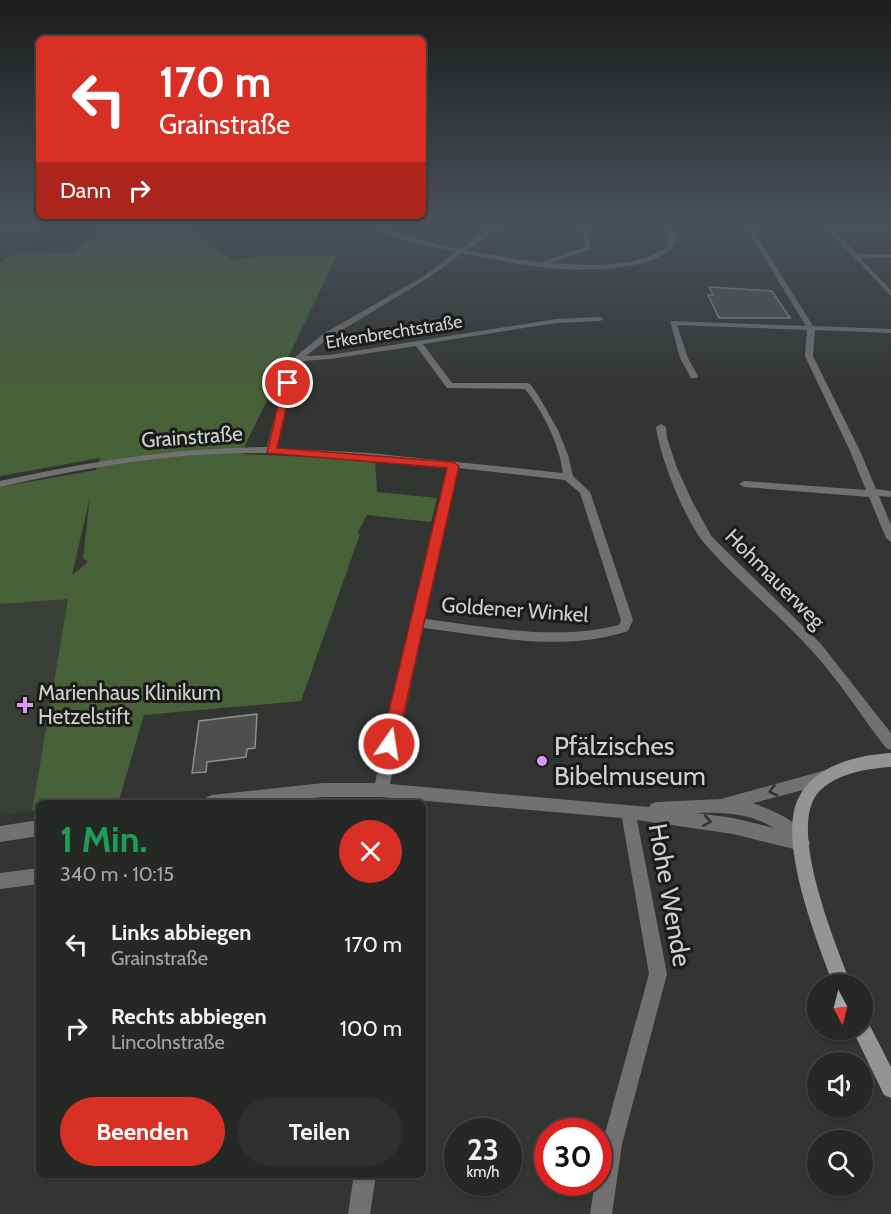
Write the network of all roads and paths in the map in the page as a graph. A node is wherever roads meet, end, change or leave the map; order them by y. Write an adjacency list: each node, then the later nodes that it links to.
1 (423, 279): 9 (street)
2 (780, 279): 6 (street)
3 (887, 286): 4 (street)
4 (891, 294)
5 (600, 319): 8 (street, Erkenbrechtstraße)
6 (811, 328): 7 (street); 10 (street); 17 (street)
7 (891, 331)
8 (418, 343): 9 (street, Erkenbrechtstraße); 14 (street)
9 (298, 359): 12 (street)
10 (694, 376)
11 (661, 427): 21 (street, Hohmauerweg)
12 (271, 451): 13 (street, Grainstraße); 15 (street, Grainstraße)
13 (453, 466): 14 (street, Grainstraße); 20 (street)
14 (568, 477): 20 (street, Goldener Winkel)
15 (0, 484)
16 (744, 484): 17 (street)
17 (874, 493): 18 (street); 19 (street)
18 (891, 494)
19 (891, 538)
20 (417, 623): 24 (street)
21 (891, 744)
22 (891, 760): 23 (street)
23 (830, 776): 26 (street, one-way to 26); 30 (street)
24 (381, 790): 25 (street); 27 (street)
25 (230, 800)
26 (717, 806): 27 (street); 30 (street)
27 (628, 811): 30 (street, one-way to 30); 38 (street, Hohe Wende)
28 (36, 828): 29 (street)
29 (0, 834)
30 (802, 843): 33 (street)
31 (36, 876): 32 (street)
32 (0, 881)
33 (838, 974)
34 (867, 1040): 35 (street)
35 (891, 1088)
36 (364, 1178): 37 (street)
37 (358, 1214)
38 (601, 1214)

